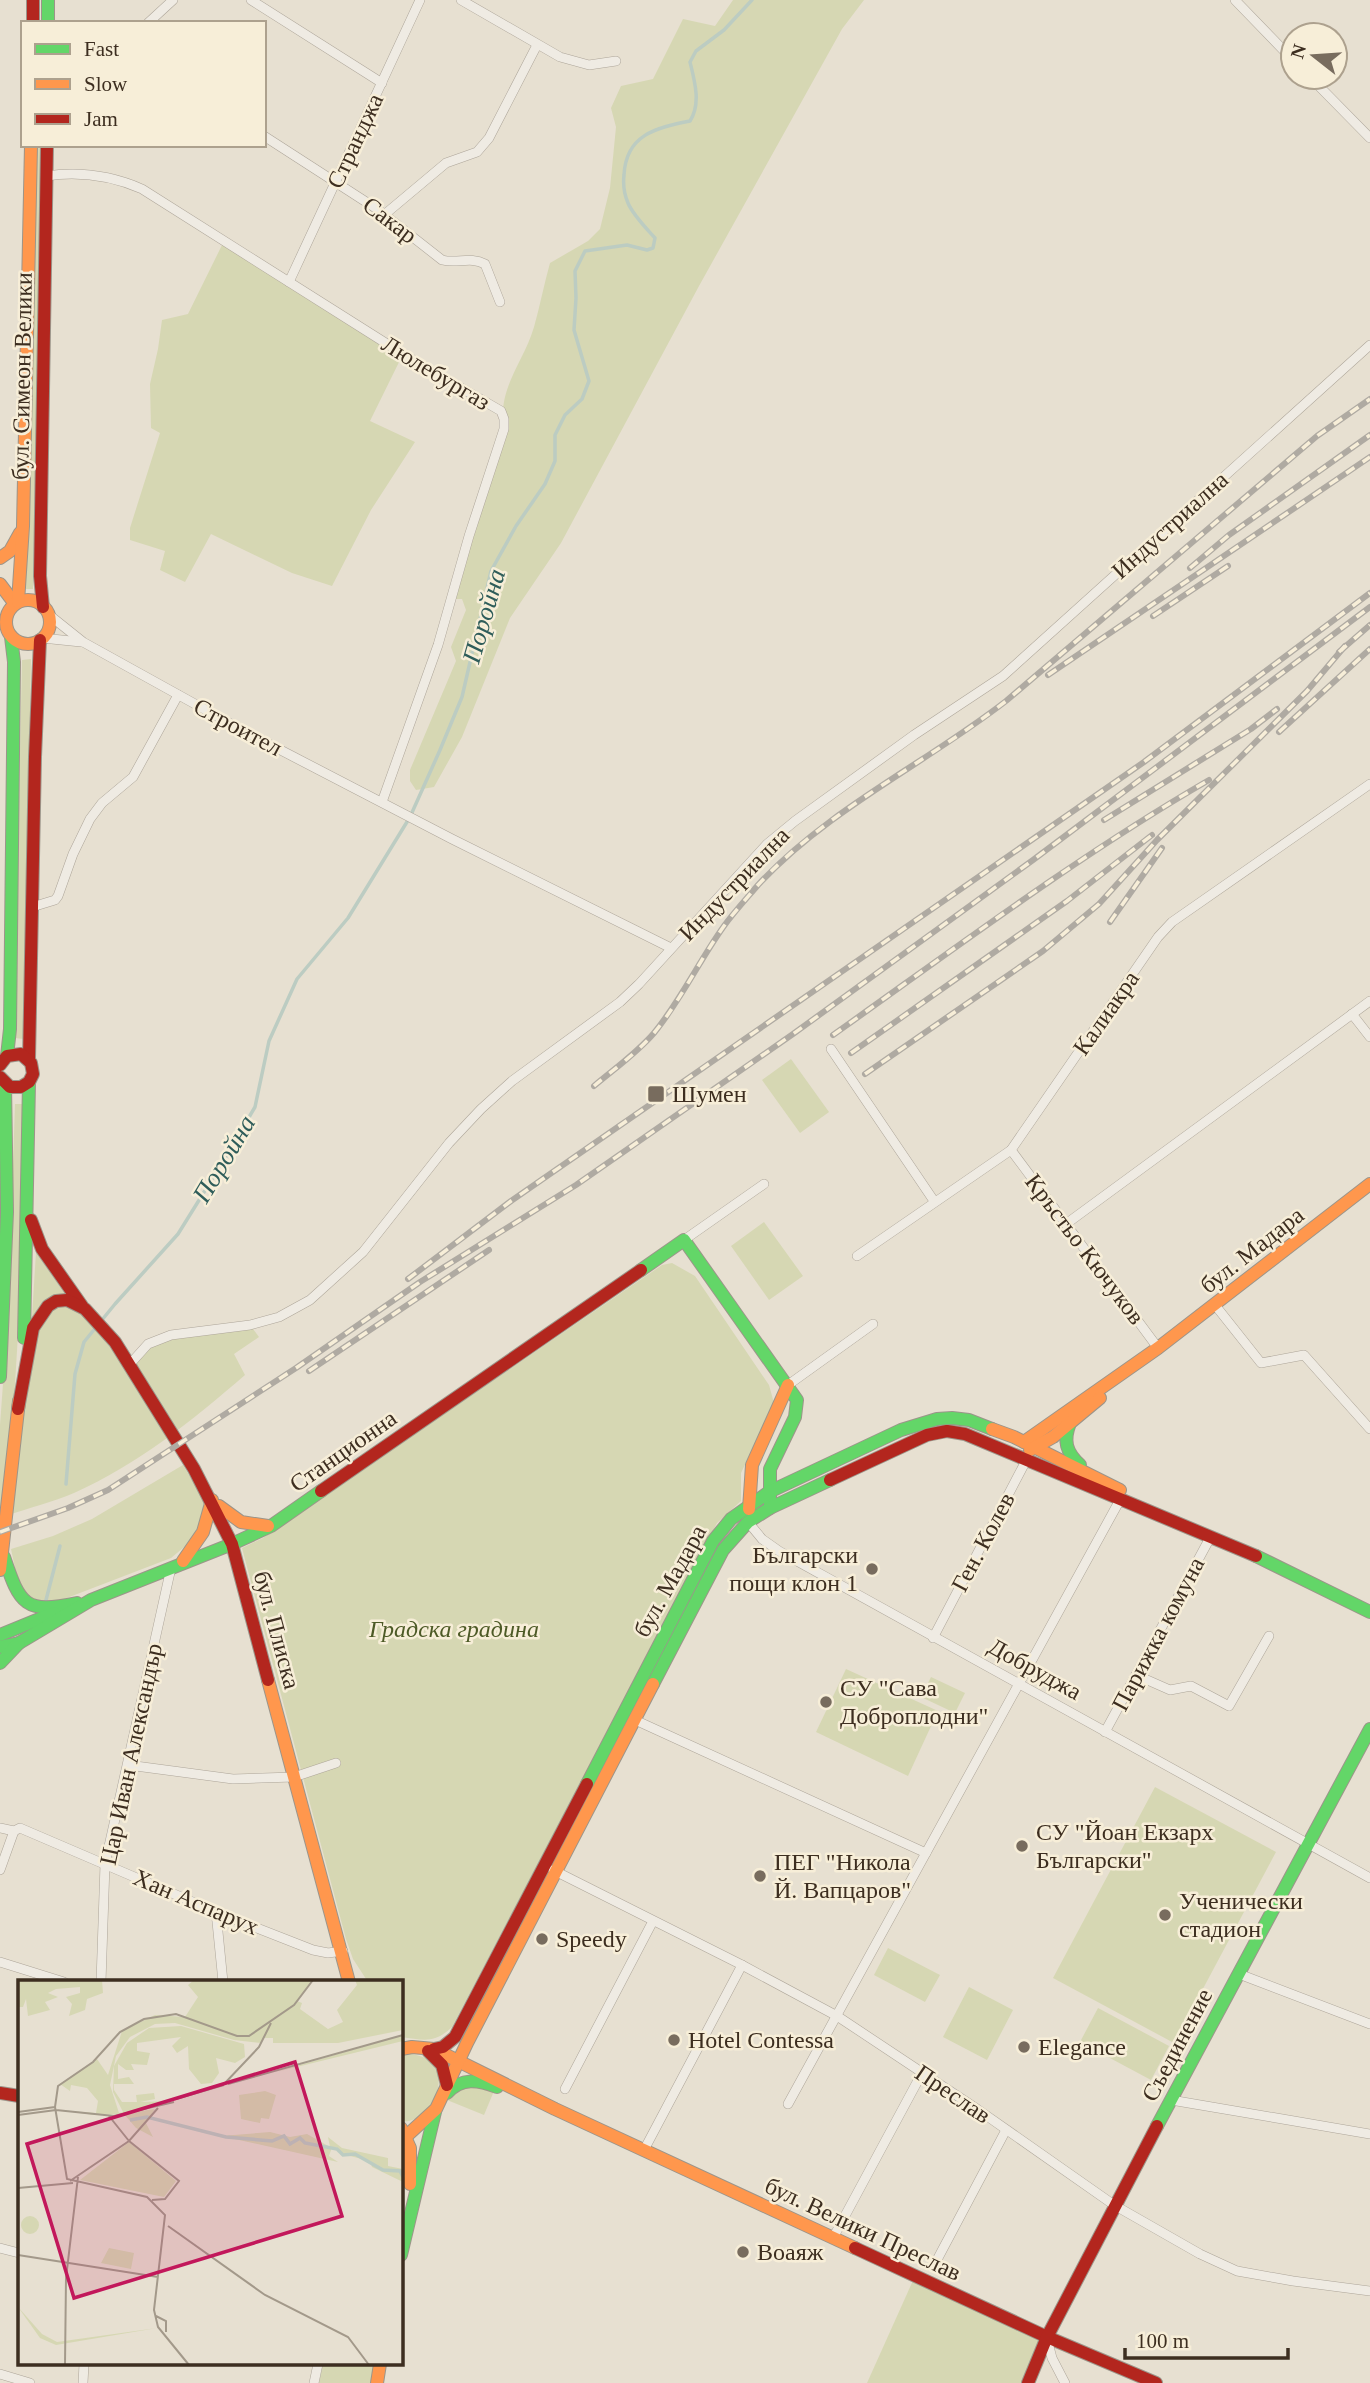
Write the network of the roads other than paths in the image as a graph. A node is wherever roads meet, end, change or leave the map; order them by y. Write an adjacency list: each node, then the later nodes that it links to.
1 (33, 0): 8 (main road)
2 (48, 0): 9 (main road)
3 (173, 0): 10 (street)
4 (251, 0): 14 (street)
5 (420, 0): 14 (street, Странджа)
6 (461, 0): 11 (street)
7 (1235, 0): 12 (street)
8 (33, 21)
9 (48, 21)
10 (150, 21)
11 (537, 45): 13 (street); 22 (street)
12 (1279, 46)
13 (616, 61)
14 (382, 83): 21 (street, Странджа)
15 (1324, 91): 17 (street)
16 (266, 137): 21 (street, Сакар)
17 (1370, 138)
18 (31, 147): 26 (main road, бул. Симеон Велики)
19 (47, 147): 20 (main road, бул. Симеон Велики)
20 (46, 176): 23 (street, Люлебургаз); 30 (main road, бул. Симеон Велики)
21 (336, 182): 22 (street, Сакар); 23 (street, Странджа)
22 (384, 215): 24 (street, Сакар)
23 (289, 282): 36 (street, Люлебургаз)
24 (500, 302)
25 (1370, 345): 38 (street, Индустриална)
26 (23, 526): 27 (main road); 29 (main road, бул. Симеон Велики)
27 (0, 558)
28 (0, 584): 29 (main road)
29 (16, 603): 30 (main road); 31 (main road)
30 (46, 610): 32 (main road); 33 (street)
31 (6, 626): 32 (main road); 44 (main road)
32 (41, 639): 33 (street); 37 (main road)
33 (83, 642): 34 (street, Строител)
34 (178, 695): 36 (street, Строител); 37 (street)
35 (1370, 784): 47 (street, Калиакра)
36 (382, 803): 38 (street, Строител)
37 (32, 907): 43 (main road)
38 (671, 948): 60 (street, Индустриална)
39 (1370, 1000): 40 (street)
40 (1352, 1014): 41 (street); 53 (street)
41 (1370, 1037)
42 (831, 1049): 50 (street)
43 (29, 1059): 44 (main road); 46 (main road)
44 (2, 1060)
45 (3, 1081): 46 (main road); 52 (main road)
46 (29, 1083): 51 (main road)
47 (1011, 1150): 50 (street, Калиакра); 53 (street, Кръстьо Кючуков)
48 (764, 1184): 54 (street, Станционна)
49 (1367, 1191): 56 (main road, бул. Мадара)
50 (934, 1201): 55 (street, Калиакра)
51 (28, 1207): 57 (main road); 63 (main road)
52 (3, 1212): 61 (main road)
53 (1066, 1224): 59 (street, Кръстьо Кючуков)
54 (684, 1240): 62 (main road); 75 (main road, Станционна)
55 (857, 1256)
56 (1215, 1305): 59 (main road, бул. Мадара); 65 (street)
57 (85, 1309): 60 (main road, бул. Плиска); 63 (main road)
58 (873, 1324): 62 (street)
59 (1158, 1348): 64 (main road, бул. Мадара); 66 (main road, бул. Мадара)
60 (130, 1364): 70 (main road, бул. Плиска)
61 (0, 1377)
62 (788, 1385): 68 (main road); 71 (main road)
63 (18, 1409): 78 (main road)
64 (1070, 1423): 66 (main road, бул. Мадара); 67 (main road)
65 (1370, 1429)
66 (1024, 1451): 67 (main road); 68 (main road, бул. Мадара); 69 (main road); 72 (main road, бул. Мадара); 85 (street, Ген. Колев)
67 (1091, 1474): 73 (main road)
68 (769, 1492): 71 (main road, бул. Мадара); 72 (main road)
69 (1121, 1498): 73 (main road); 90 (street)
70 (212, 1499): 75 (main road); 77 (main road, бул. Плиска); 79 (main road)
71 (749, 1505): 74 (main road); 103 (main road, бул. Мадара)
72 (770, 1508): 74 (main road, бул. Мадара)
73 (1172, 1519): 76 (main road)
74 (748, 1522): 85 (street, Добруджа); 91 (main road, бул. Мадара)
75 (271, 1526): 77 (main road, Станционна)
76 (1211, 1536): 82 (main road); 89 (street, Парижка комуна)
77 (232, 1544): 79 (main road, Станционна); 96 (main road, бул. Плиска)
78 (3, 1554): 80 (main road); 81 (main road)
79 (176, 1566): 81 (main road, Станционна); 95 (street, Цар Иван Александър)
80 (0, 1570)
81 (90, 1600): 83 (main road); 86 (main road, Станционна)
82 (1370, 1612)
83 (0, 1635)
84 (1269, 1636): 89 (street)
85 (933, 1638): 90 (street, Добруджа)
86 (19, 1643): 87 (main road, Станционна); 88 (main road)
87 (0, 1647)
88 (0, 1663)
89 (1136, 1675): 93 (street, Парижка комуна)
90 (1018, 1683): 93 (street, Добруджа); 100 (street)
91 (635, 1720): 100 (street); 103 (main road, бул. Мадара)
92 (1370, 1729): 99 (main road, Съединение)
93 (1105, 1732): 99 (street, Добруджа)
94 (336, 1763): 96 (street)
95 (128, 1765): 96 (street); 101 (street, Цар Иван Александър)
96 (294, 1777): 107 (main road, бул. Плиска)
97 (0, 1828): 98 (street, Хан Аспарух)
98 (14, 1831): 101 (street, Хан Аспарух); 102 (street)
99 (1308, 1844): 104 (street, Добруджа); 110 (main road, Съединение)
100 (926, 1853): 116 (street)
101 (105, 1864): 105 (street, Хан Аспарух); 112 (street, Цар Иван Александър)
102 (0, 1866)
103 (550, 1869): 106 (street, Преслав); 119 (main road, бул. Мадара); 120 (main road, бул. Мадара)
104 (1370, 1878)
105 (216, 1912): 107 (street, Хан Аспарух); 113 (street)
106 (653, 1921): 109 (street, Преслав); 123 (street)
107 (343, 1951): 114 (main road, бул. Плиска); 115 (main road, бул. Плиска)
108 (0, 1962): 111 (street)
109 (742, 1965): 116 (street, Преслав); 133 (street)
110 (1239, 1974): 117 (street); 126 (main road, Съединение)
111 (58, 1980)
112 (101, 1980)
113 (223, 1980)
114 (349, 1980)
115 (357, 1980)
116 (837, 2016): 121 (street, Преслав); 127 (street)
117 (1370, 2024)
118 (402, 2048): 119 (main road)
119 (427, 2049): 120 (main road, бул. Велики Преслав); 122 (main road)
120 (458, 2060): 122 (main road, бул. Мадара); 129 (main road, бул. Велики Преслав)
121 (922, 2073): 130 (street, Преслав); 138 (street)
122 (447, 2085): 128 (main road, бул. Мадара)
123 (565, 2090)
124 (0, 2093): 125 (main road)
125 (18, 2096)
126 (1171, 2100): 132 (street); 136 (main road, Съединение)
127 (789, 2104)
128 (438, 2105): 129 (main road, бул. Велики Преслав); 131 (main road); 137 (main road)
129 (555, 2109): 133 (main road, бул. Велики Преслав)
130 (1006, 2130): 136 (street, Преслав); 142 (street)
131 (402, 2133): 135 (main road)
132 (1370, 2134)
133 (644, 2150): 138 (main road, бул. Велики Преслав)
134 (402, 2173): 135 (main road)
135 (410, 2185): 137 (main road)
136 (1114, 2205): 143 (street, Преслав); 144 (main road, Съединение)
137 (405, 2231): 140 (main road)
138 (833, 2238): 144 (main road, бул. Велики Преслав)
139 (0, 2248): 141 (street)
140 (402, 2249)
141 (18, 2253)
142 (939, 2258)
143 (1370, 2291)
144 (1047, 2337): 147 (main road, Съединение); 148 (street); 149 (main road, бул. Велики Преслав)
145 (0, 2374): 146 (street)
146 (30, 2383)
147 (1028, 2383)
148 (1065, 2383)
149 (1156, 2383)

